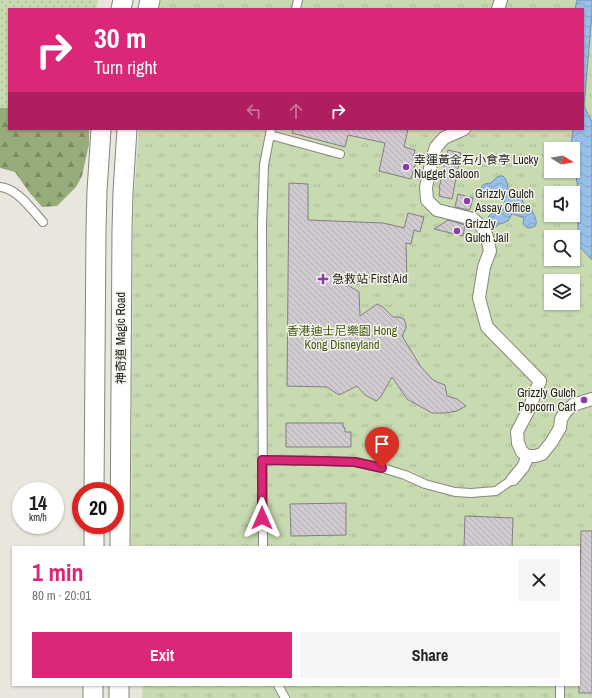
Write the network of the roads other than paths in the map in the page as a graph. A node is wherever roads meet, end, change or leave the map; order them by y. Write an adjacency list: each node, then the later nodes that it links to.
1 (101, 130): 12 (street)
2 (128, 130): 15 (street, 神奇道 Magic Road)
3 (462, 130): 9 (street)
4 (271, 132): 5 (lane); 10 (lane)
5 (340, 154)
6 (0, 186): 7 (lane)
7 (44, 222)
8 (592, 399): 9 (street)
9 (528, 456): 11 (street)
10 (262, 460): 11 (lane); 16 (lane)
11 (513, 479)
12 (94, 482)
13 (94, 534): 14 (street)
14 (94, 546)
15 (120, 546)
16 (263, 546)
17 (93, 686): 21 (street)
18 (119, 686): 22 (street)
19 (279, 686): 23 (lane)
20 (560, 686): 24 (lane)
21 (93, 698)
22 (119, 698)
23 (285, 698)
24 (560, 698)

